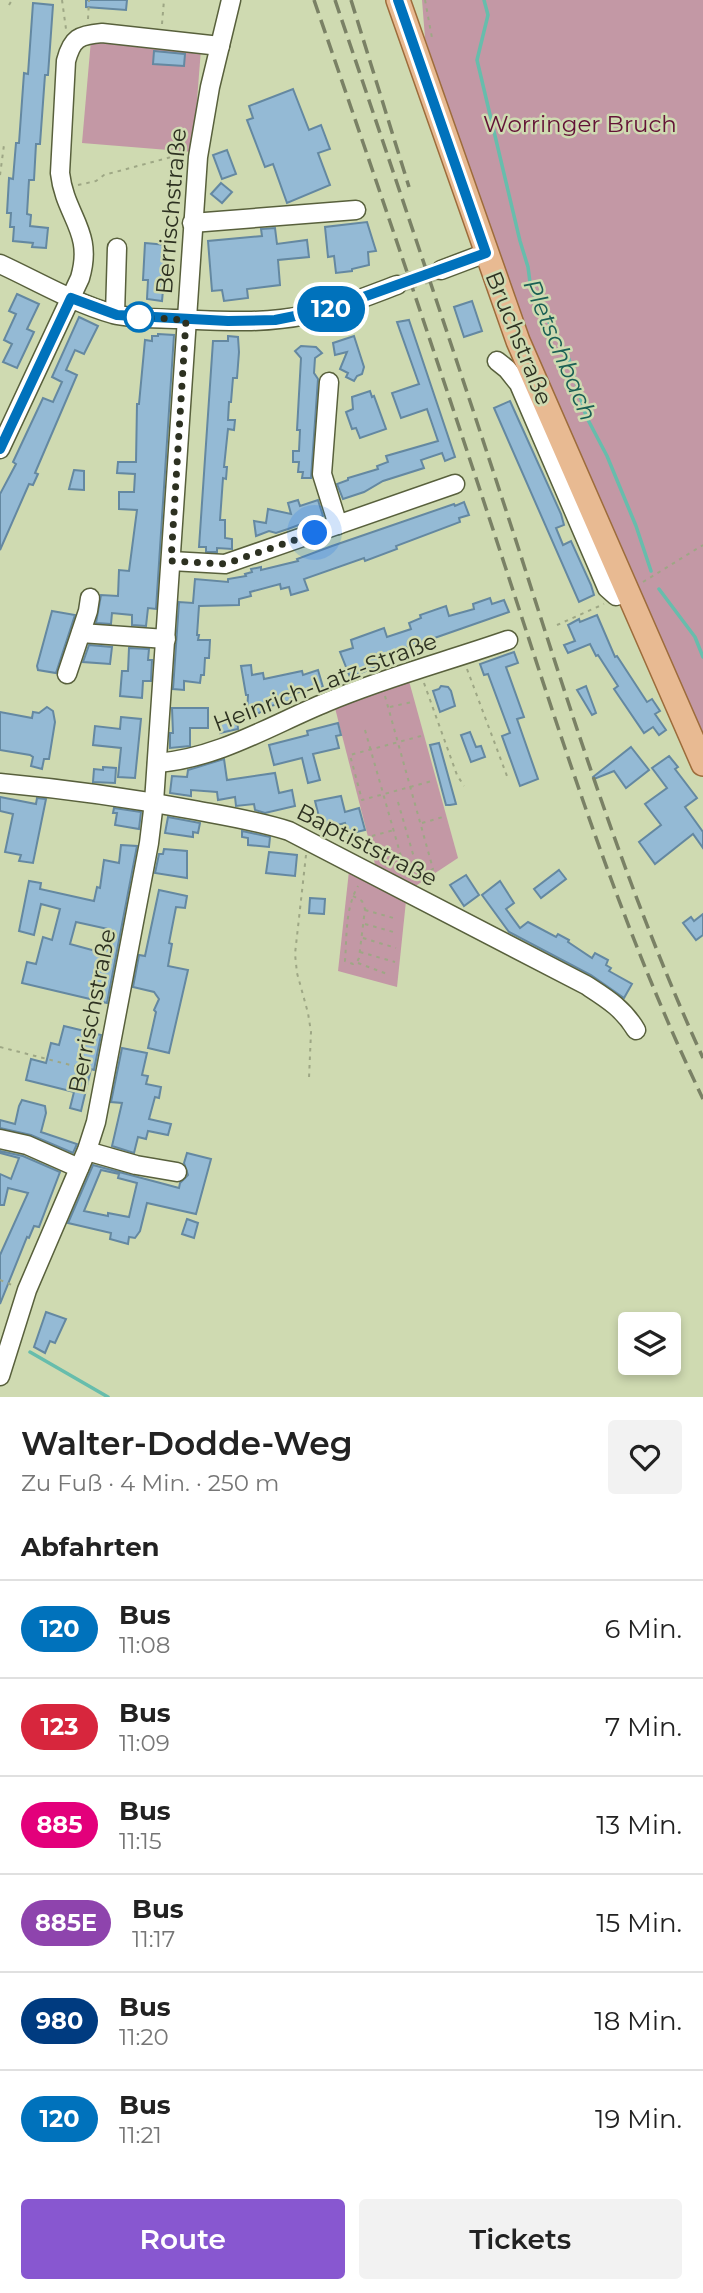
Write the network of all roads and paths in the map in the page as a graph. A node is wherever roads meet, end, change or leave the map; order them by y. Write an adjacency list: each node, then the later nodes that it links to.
1 (12, 0): 7 (path)
2 (62, 0): 11 (path)
3 (89, 0): 8 (path)
4 (164, 0): 9 (path)
5 (231, 0): 10 (street, Berrischstraße)
6 (398, 0): 19 (main road, Bruchstraße)
7 (9, 5)
8 (87, 34): 9 (street); 11 (street)
9 (161, 39): 10 (street)
10 (220, 46): 13 (street, Berrischstraße)
11 (69, 47): 15 (street)
12 (4, 145): 14 (path)
13 (198, 157): 15 (path); 17 (street, Berrischstraße)
14 (0, 175)
15 (62, 188): 23 (street)
16 (356, 210): 17 (street)
17 (192, 223): 25 (street, Berrischstraße)
18 (117, 248): 24 (street)
19 (486, 253): 21 (street); 33 (main road, Bruchstraße)
20 (0, 264): 23 (street)
21 (440, 270)
22 (397, 285): 25 (street)
23 (71, 298): 24 (street); 28 (street)
24 (115, 314): 25 (street)
25 (186, 320): 32 (street, Berrischstraße)
26 (497, 361): 33 (street, Bruchstraße)
27 (329, 382): 30 (street)
28 (0, 449)
29 (455, 484): 30 (street)
30 (338, 525): 32 (street)
31 (703, 545): 33 (path)
32 (171, 561): 37 (street, Berrischstraße)
33 (622, 594): 35 (path); 50 (main road, Bruchstraße)
34 (90, 598): 36 (street)
35 (557, 625)
36 (80, 633): 37 (street); 41 (street)
37 (166, 639): 49 (street, Berrischstraße)
38 (508, 640): 39 (street, Heinrich-Latz-Straße)
39 (462, 656): 40 (street, Heinrich-Latz-Straße); 51 (path)
40 (419, 669): 42 (street, Heinrich-Latz-Straße); 54 (path)
41 (67, 674)
42 (381, 682): 44 (path); 49 (street, Heinrich-Latz-Straße)
43 (412, 702): 44 (path)
44 (388, 707): 47 (path)
45 (365, 730): 48 (path)
46 (421, 736): 47 (path)
47 (398, 742): 48 (path); 55 (path)
48 (371, 750): 56 (path); 56 (path)
49 (157, 763): 57 (street, Berrischstraße)
50 (703, 764)
51 (507, 776)
52 (432, 781): 55 (path)
53 (0, 783): 57 (street, Baptiststraße)
54 (464, 786)
55 (410, 787): 56 (path); 60 (path)
56 (383, 794): 61 (path)
57 (155, 802): 63 (street, Baptiststraße); 79 (street, Berrischstraße)
58 (398, 802): 65 (path)
59 (443, 817): 60 (path)
60 (421, 824): 65 (path)
61 (394, 830): 62 (path); 65 (path)
62 (372, 836)
63 (308, 841): 64 (street, Baptiststraße); 80 (path)
64 (366, 873): 66 (path); 77 (street, Baptiststraße)
65 (419, 876)
66 (353, 896): 67 (path); 74 (path)
67 (365, 909): 68 (path); 69 (path)
68 (397, 919)
69 (363, 923): 70 (path); 71 (path)
70 (397, 933)
71 (362, 938): 72 (path); 73 (path)
72 (396, 948)
73 (360, 951): 74 (path); 75 (path)
74 (358, 962): 76 (path)
75 (395, 962)
76 (387, 974)
77 (636, 1030)
78 (0, 1047): 79 (path)
79 (106, 1074): 82 (street, Berrischstraße)
80 (309, 1078)
81 (0, 1139): 83 (street)
82 (87, 1151): 83 (street, Berrischstraße); 84 (street)
83 (79, 1168): 85 (street, Berrischstraße)
84 (177, 1172)
85 (1, 1366)

